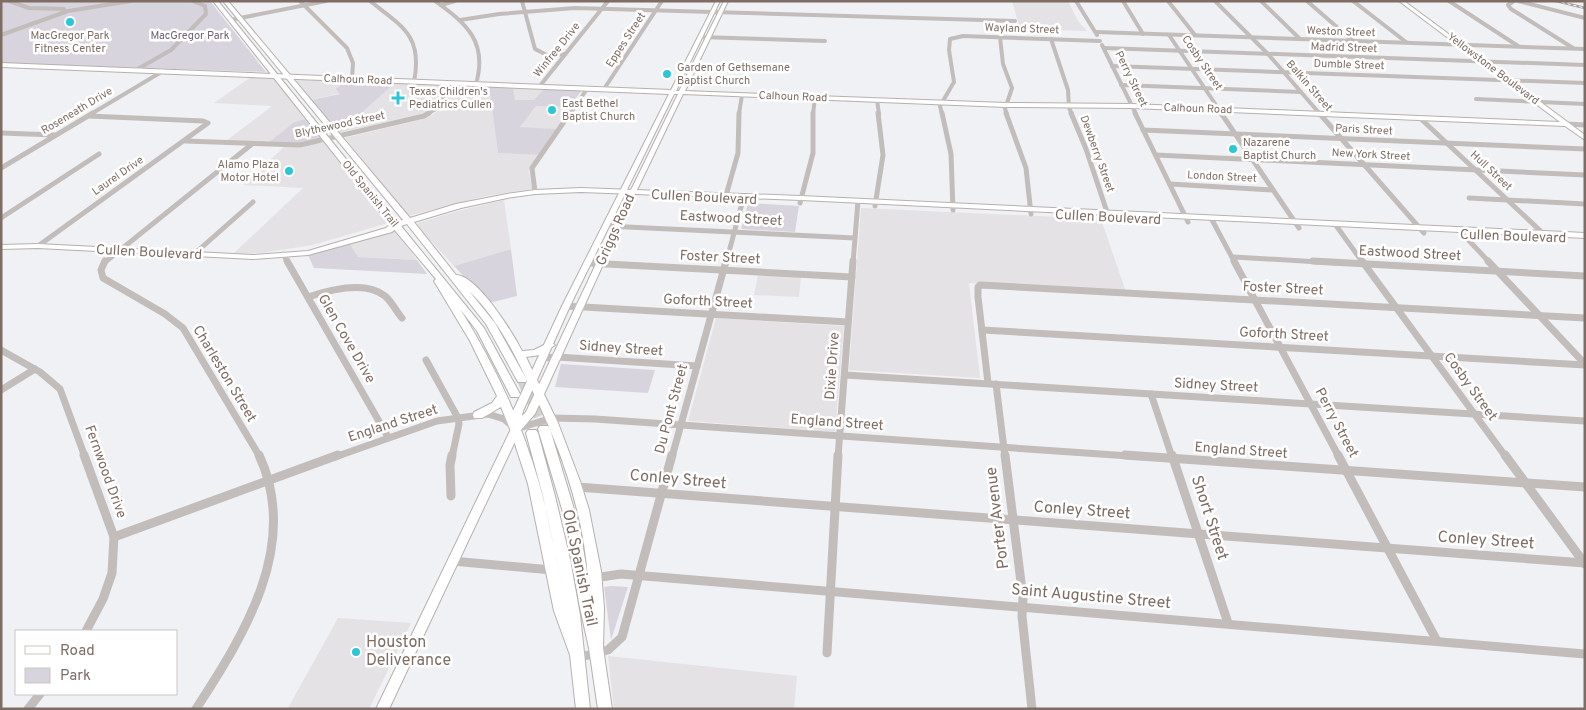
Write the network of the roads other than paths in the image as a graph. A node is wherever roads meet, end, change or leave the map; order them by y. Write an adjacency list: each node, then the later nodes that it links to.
1 (9, 1): 36 (street)
2 (131, 1): 30 (street)
3 (193, 1): 74 (street)
4 (215, 1): 39 (main road, Old Spanish Trail)
5 (225, 1): 37 (main road, Old Spanish Trail)
6 (300, 1): 27 (street)
7 (326, 1): 27 (street)
8 (370, 1): 81 (street)
9 (435, 1): 28 (street)
10 (455, 1): 28 (street)
11 (522, 1): 33 (street)
12 (608, 1): 29 (street, Winfree Drive)
13 (662, 1): 32 (street, Eppes Street)
14 (718, 1): 34 (main road, Griggs Road)
15 (726, 1): 35 (main road, Griggs Road)
16 (1076, 1): 42 (street, Perry Street)
17 (1123, 1): 43 (street)
18 (1168, 1): 46 (street)
19 (1214, 1): 49 (street, Balkin Street)
20 (1261, 1): 52 (street)
21 (1307, 1): 55 (street)
22 (1353, 1): 56 (street)
23 (1401, 1): 57 (main road, Yellowstone Boulevard)
24 (1449, 1): 58 (street)
25 (1516, 1): 38 (street); 60 (street)
26 (561, 3): 31 (street)
27 (304, 5): 37 (street); 79 (street)
28 (441, 5): 40 (street)
29 (602, 8): 31 (street); 32 (street); 63 (street, Winfree Drive)
30 (75, 9): 36 (street); 36 (street)
31 (559, 9): 33 (street)
32 (656, 10): 34 (street); 89 (street, Eppes Street)
33 (525, 12): 40 (street); 65 (street)
34 (712, 12): 35 (street); 47 (main road, Griggs Road)
35 (721, 13): 41 (street); 50 (main road, Griggs Road)
36 (39, 15): 44 (street)
37 (239, 18): 39 (street); 78 (main road, Old Spanish Trail)
38 (1585, 18)
39 (230, 20): 77 (main road, Old Spanish Trail)
40 (460, 20): 84 (street)
41 (1015, 21)
42 (1096, 32): 43 (street, Weston Street); 54 (street, Perry Street)
43 (1143, 34): 45 (street, Weston Street)
44 (1, 35)
45 (1170, 35): 46 (street, Weston Street); 62 (street, Cosby Street)
46 (1195, 35): 49 (street, Weston Street)
47 (700, 37): 50 (street); 68 (main road, Griggs Road)
48 (1000, 37): 51 (street, Wayland Street); 98 (street, Wayland Street); 101 (street)
49 (1253, 37): 52 (street, Weston Street); 64 (street, Balkin Street)
50 (709, 38): 53 (street); 69 (main road, Griggs Road)
51 (1051, 39): 54 (street, Wayland Street); 102 (street, Dewberry Street)
52 (1300, 39): 55 (street, Weston Street)
53 (825, 41)
54 (1100, 41): 59 (street, Perry Street)
55 (1353, 41): 56 (street, Weston Street)
56 (1406, 42): 57 (street, Weston Street)
57 (1459, 44): 58 (street, Weston Street); 66 (main road, Yellowstone Boulevard)
58 (1518, 46): 60 (street, Weston Street)
59 (1104, 48): 62 (street, Madrid Street); 72 (street, Perry Street)
60 (1574, 48): 61 (street, Weston Street)
61 (1585, 49)
62 (1180, 51): 64 (street, Madrid Street); 73 (street, Cosby Street)
63 (565, 54): 65 (street); 67 (street, Winfree Drive)
64 (1268, 54): 66 (street, Madrid Street); 76 (street, Balkin Street)
65 (550, 56): 67 (street)
66 (1482, 61): 71 (street, Madrid Street); 80 (main road, Yellowstone Boulevard)
67 (557, 63): 86 (street, Winfree Drive)
68 (686, 63): 69 (main road); 91 (main road, Griggs Road)
69 (696, 64): 91 (main road, Griggs Road)
70 (2, 65): 74 (main road, Calhoun Road)
71 (1585, 65)
72 (1112, 66): 73 (street, Dumble Street); 85 (street, Perry Street)
73 (1192, 68): 76 (street, Dumble Street); 87 (street, Cosby Street)
74 (136, 70): 75 (main road, Calhoun Road)
75 (163, 71): 77 (main road, Calhoun Road); 107 (street, Roseneath Drive)
76 (1284, 72): 80 (street, Dumble Street); 90 (street, Balkin Street)
77 (277, 76): 78 (main road, Calhoun Road); 94 (main road, Old Spanish Trail)
78 (288, 77): 79 (main road, Calhoun Road); 92 (main road, Old Spanish Trail)
79 (352, 79): 81 (main road, Calhoun Road)
80 (1507, 80): 83 (street, Dumble Street); 99 (main road, Yellowstone Boulevard)
81 (414, 82): 82 (main road, Calhoun Road)
82 (449, 83): 84 (main road, Calhoun Road); 118 (street, Blythewood Street)
83 (1585, 83)
84 (476, 84): 86 (main road, Calhoun Road)
85 (1121, 85): 87 (street); 103 (street, Perry Street)
86 (539, 87): 88 (main road, Calhoun Road)
87 (1205, 88): 90 (street); 104 (street, Cosby Street)
88 (587, 89): 89 (main road, Calhoun Road); 140 (street)
89 (604, 89): 91 (main road, Calhoun Road)
90 (1301, 92): 106 (street, Balkin Street)
91 (676, 93): 93 (main road, Calhoun Road); 110 (main road, Griggs Road); 111 (main road, Griggs Road)
92 (303, 95): 94 (main road); 105 (main road, Old Spanish Trail)
93 (742, 95): 95 (main road, Calhoun Road); 144 (street)
94 (294, 97): 108 (main road, Old Spanish Trail)
95 (814, 98): 97 (street, Calhoun Road); 147 (street)
96 (1476, 99): 99 (street)
97 (877, 100): 98 (street, Calhoun Road); 151 (street)
98 (941, 102): 101 (street, Calhoun Road); 153 (street)
99 (1536, 102): 100 (street); 112 (main road, Yellowstone Boulevard)
100 (1585, 104)
101 (1006, 105): 102 (street, Calhoun Road); 154 (street)
102 (1069, 106): 103 (street, Calhoun Road); 155 (street, Dewberry Street)
103 (1132, 106): 104 (street, Calhoun Road); 114 (street, Perry Street)
104 (1220, 110): 106 (street, Calhoun Road); 116 (street, Cosby Street)
105 (319, 114): 108 (main road); 118 (main road, Old Spanish Trail)
106 (1320, 114): 109 (street, Calhoun Road); 121 (street, Balkin Street)
107 (89, 116): 117 (street, Roseneath Drive); 122 (street, Laurel Drive)
108 (309, 116): 120 (main road, Old Spanish Trail)
109 (1420, 118): 112 (street, Calhoun Road); 124 (street, Hull Street)
110 (657, 122): 111 (main road); 126 (main road, Griggs Road)
111 (666, 123): 127 (main road, Griggs Road)
112 (1566, 124): 113 (street, Calhoun Road); 119 (main road, Yellowstone Boulevard)
113 (1585, 125)
114 (1143, 130): 116 (street, Paris Street); 129 (street, Perry Street)
115 (1, 133): 117 (street)
116 (1236, 134): 121 (street, Paris Street); 130 (street, Cosby Street)
117 (55, 135): 134 (street, Roseneath Drive)
118 (338, 136): 120 (street, Blythewood Street); 131 (main road, Old Spanish Trail)
119 (1585, 138)
120 (327, 139): 123 (street, Blythewood Street); 133 (main road, Old Spanish Trail)
121 (1342, 139): 124 (street, Paris Street); 132 (street, Balkin Street)
122 (186, 141): 123 (street, Blythewood Street); 172 (street, Laurel Drive)
123 (252, 144): 174 (street, Charleston Street)
124 (1447, 144): 125 (street, Paris Street); 135 (street, Hull Street)
125 (1585, 149)
126 (642, 152): 127 (main road); 141 (main road, Griggs Road)
127 (652, 153): 142 (main road, Griggs Road)
128 (99, 154): 156 (street)
129 (1156, 155): 130 (street, New York Street); 137 (street, Perry Street)
130 (1253, 160): 132 (street, New York Street); 138 (street, Cosby Street)
131 (361, 164): 133 (main road); 139 (main road, Old Spanish Trail)
132 (1365, 165): 135 (street, New York Street); 165 (street, Balkin Street)
133 (348, 166): 143 (main road, Old Spanish Trail)
134 (1, 168)
135 (1476, 170): 136 (street, New York Street); 148 (street, Hull Street)
136 (1585, 175)
137 (1170, 184): 138 (street, London Street); 157 (street, Perry Street)
138 (1273, 190): 161 (street, Cosby Street)
139 (383, 191): 143 (main road); 159 (main road, Old Spanish Trail)
140 (534, 192): 141 (main road, Cullen Boulevard); 159 (main road, Cullen Boulevard)
141 (622, 192): 142 (main road, Cullen Boulevard); 162 (main road, Griggs Road)
142 (633, 192): 144 (main road, Cullen Boulevard); 163 (main road, Griggs Road)
143 (370, 194): 160 (main road, Old Spanish Trail)
144 (726, 197): 145 (main road, Cullen Boulevard)
145 (744, 198): 147 (main road, Cullen Boulevard); 166 (street, Du Pont Street)
146 (1469, 198): 148 (street)
147 (800, 200): 150 (main road, Cullen Boulevard)
148 (1508, 200): 152 (street); 168 (street, Hull Street)
149 (253, 202): 176 (street)
150 (858, 203): 151 (main road, Cullen Boulevard); 170 (street, Dixie Drive)
151 (875, 204): 153 (main road, Cullen Boulevard)
152 (1585, 204)
153 (953, 207): 154 (main road, Cullen Boulevard)
154 (1030, 211): 155 (main road, Cullen Boulevard)
155 (1108, 215): 157 (main road, Cullen Boulevard)
156 (1, 218)
157 (1187, 219): 158 (main road, Cullen Boulevard)
158 (1213, 220): 161 (main road, Cullen Boulevard); 177 (street, Perry Street)
159 (408, 221): 160 (main road, Cullen Boulevard); 181 (main road, Old Spanish Trail)
160 (396, 225): 175 (main road, Cullen Boulevard); 183 (main road, Old Spanish Trail)
161 (1297, 225): 164 (main road, Cullen Boulevard)
162 (606, 226): 163 (street, Eastwood Street); 178 (main road, Griggs Road)
163 (618, 226): 166 (street, Eastwood Street); 179 (main road, Griggs Road)
164 (1338, 227): 165 (main road, Cullen Boulevard); 180 (street, Cosby Street)
165 (1421, 230): 167 (main road, Cullen Boulevard)
166 (733, 232): 170 (street, Eastwood Street); 182 (street, Du Pont Street)
167 (1462, 232): 168 (main road, Cullen Boulevard); 184 (street)
168 (1546, 236): 169 (main road, Cullen Boulevard); 171 (main road, Cullen Boulevard)
169 (1585, 236)
170 (855, 238): 186 (street, Dixie Drive)
171 (1585, 240)
172 (38, 246): 173 (main road, Cullen Boulevard); 174 (main road, Cullen Boulevard)
173 (1, 247)
174 (116, 251): 176 (main road, Cullen Boulevard); 231 (street, Charleston Street)
175 (283, 254): 176 (main road, Cullen Boulevard); 188 (street, Glen Cove Drive)
176 (193, 255)
177 (1234, 257): 180 (street, Eastwood Street); 189 (street, Perry Street)
178 (587, 263): 179 (street, Foster Street); 190 (main road, Griggs Road)
179 (601, 264): 182 (street, Foster Street); 191 (main road, Griggs Road)
180 (1364, 264): 184 (street, Eastwood Street); 192 (street, Cosby Street)
181 (446, 269): 183 (main road); 202 (main road); 211 (main road, Old Spanish Trail)
182 (724, 270): 186 (street, Foster Street); 193 (street, Du Pont Street)
183 (434, 271): 215 (main road, Old Spanish Trail); 217 (main road)
184 (1499, 272): 185 (street, Eastwood Street); 194 (street)
185 (1585, 276)
186 (852, 277): 197 (street, Dixie Drive)
187 (980, 285): 189 (street, Foster Street); 198 (street, Porter Avenue)
188 (308, 297): 195 (street); 227 (street, Glen Cove Drive)
189 (1257, 300): 192 (street, Foster Street); 200 (street, Perry Street)
190 (566, 306): 191 (street, Goforth Street); 199 (main road, Griggs Road)
191 (580, 307): 193 (street, Goforth Street); 204 (main road, Griggs Road)
192 (1396, 307): 194 (street, Foster Street); 203 (street, Cosby Street)
193 (711, 314): 197 (street, Goforth Street); 208 (street, Du Pont Street)
194 (1540, 315): 196 (street, Foster Street); 207 (street)
195 (402, 318)
196 (1585, 318)
197 (848, 322): 210 (street, Dixie Drive)
198 (982, 330): 200 (street, Goforth Street); 212 (street, Porter Avenue)
199 (550, 345): 202 (main road); 205 (main road, Griggs Road)
200 (1281, 347): 203 (street, Goforth Street); 218 (street, Perry Street)
201 (1, 350): 209 (street, Fernwood Drive)
202 (520, 354): 211 (main road)
203 (1432, 356): 207 (street, Goforth Street); 219 (street, Cosby Street)
204 (557, 357): 205 (street, Sidney Street); 208 (street, Sidney Street); 214 (main road, Griggs Road)
205 (543, 358): 211 (main road, Griggs Road)
206 (426, 360): 221 (street)
207 (1585, 364)
208 (697, 366): 224 (street, Du Pont Street)
209 (35, 369): 213 (street); 240 (street, Fernwood Drive)
210 (845, 375): 212 (street, Sidney Street); 226 (street, Dixie Drive)
211 (527, 379): 214 (main road); 225 (main road, Griggs Road)
212 (992, 384): 216 (street, Sidney Street); 228 (street, Porter Avenue)
213 (1, 390)
214 (540, 392): 222 (main road); 225 (main road, Griggs Road)
215 (515, 394)
216 (1151, 394): 218 (street, Sidney Street); 229 (street, Short Street)
217 (502, 397): 220 (main road); 225 (main road)
218 (1311, 403): 219 (street, Sidney Street); 230 (street, Perry Street)
219 (1475, 414): 223 (street, Sidney Street); 232 (street, Cosby Street)
220 (478, 415): 221 (street, England Street); 225 (street, England Street)
221 (458, 418): 227 (street, England Street); 236 (street)
222 (552, 418): 224 (street, England Street); 225 (street, England Street); 233 (main road)
223 (1585, 421)
224 (680, 424): 226 (street, England Street); 235 (street, Du Pont Street)
225 (516, 429): 242 (street, Griggs Road); 244 (main road)
226 (839, 436): 228 (street, England Street); 237 (street, Dixie Drive)
227 (388, 437): 231 (street, England Street)
228 (1005, 447): 229 (street, England Street); 238 (street, Porter Avenue)
229 (1174, 460): 230 (street, England Street); 239 (street, Short Street)
230 (1346, 470): 232 (street, England Street); 241 (street, Perry Street)
231 (268, 480): 240 (street, England Street); 258 (street, Charleston Street)
232 (1525, 483): 234 (street, England Street); 243 (street, Cosby Street)
233 (577, 487): 235 (street, Conley Street); 246 (main road)
234 (1585, 487)
235 (662, 494): 237 (street, Conley Street); 245 (street, Du Pont Street)
236 (452, 496)
237 (834, 508): 238 (street, Conley Street); 247 (street, Dixie Drive)
238 (1014, 521): 239 (street, Conley Street); 248 (street, Porter Avenue)
239 (1199, 535): 241 (street, Conley Street); 249 (street, Short Street)
240 (114, 537): 250 (street, Fernwood Drive)
241 (1388, 549): 243 (street, Conley Street); 251 (street, Perry Street)
242 (452, 561): 244 (street); 259 (street, Griggs Road)
243 (1584, 563)
244 (552, 570): 255 (main road)
245 (640, 576): 246 (street, Saint Augustine Street); 247 (street, Saint Augustine Street); 252 (street, Du Pont Street)
246 (594, 578): 252 (main road)
247 (829, 590): 248 (street, Saint Augustine Street); 253 (street, Dixie Drive)
248 (1022, 606): 249 (street, Saint Augustine Street); 262 (street, Porter Avenue)
249 (1228, 623): 251 (street, Saint Augustine Street)
250 (87, 630)
251 (1437, 641): 254 (street, Saint Augustine Street)
252 (597, 651): 255 (street, Du Pont Street); 255 (main road, Old Spanish Trail); 261 (main road, Old Spanish Trail)
253 (826, 653)
254 (1585, 654)
255 (576, 656): 260 (main road, Old Spanish Trail)
256 (39, 695): 257 (street)
257 (28, 709)
258 (196, 709)
259 (382, 709)
260 (583, 709)
261 (605, 709)
262 (1032, 709)

